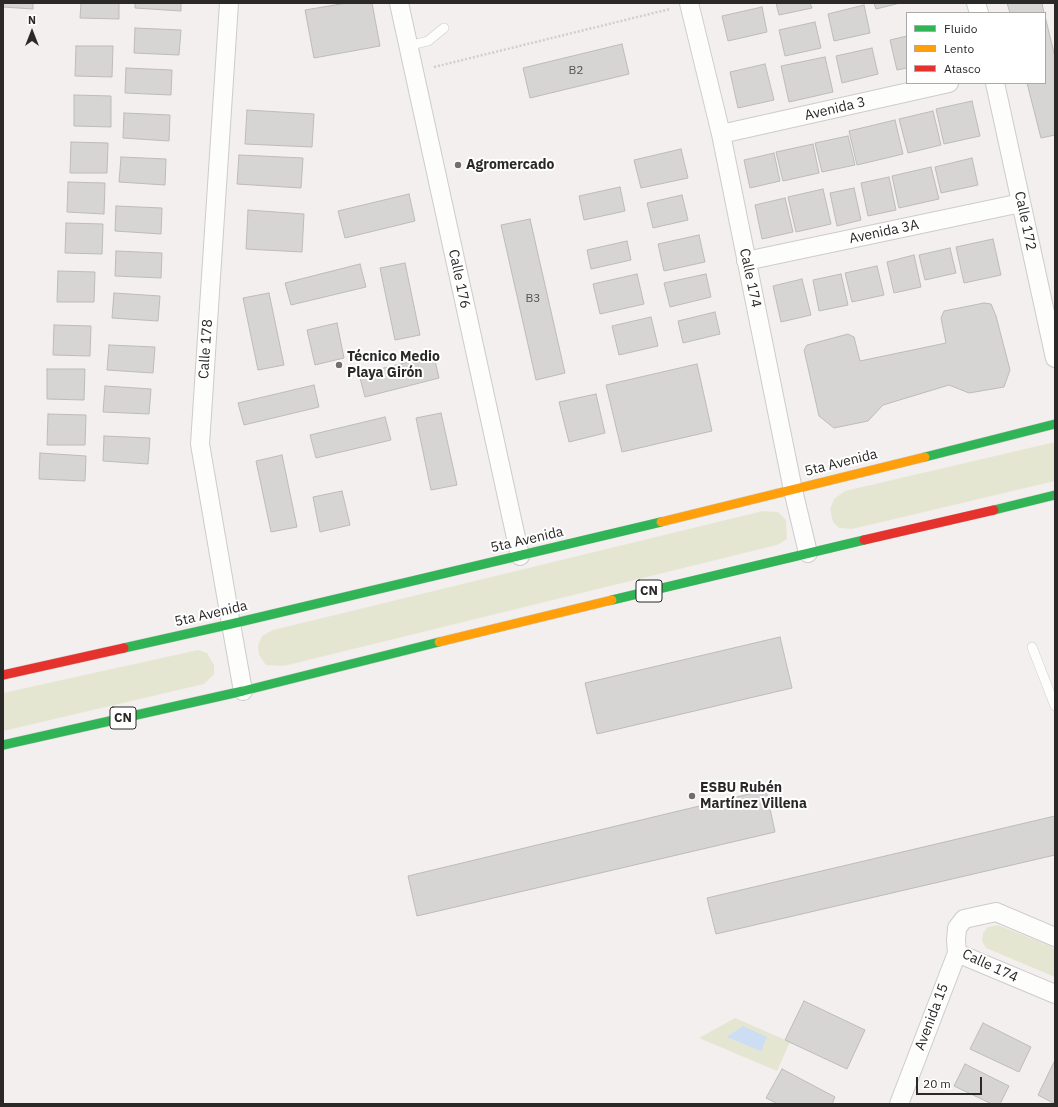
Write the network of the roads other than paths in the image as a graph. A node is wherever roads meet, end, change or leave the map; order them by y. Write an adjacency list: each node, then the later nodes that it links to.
1 (228, 3): 17 (street, Calle 178)
2 (399, 3): 5 (street, Calle 176)
3 (689, 3): 8 (street, Calle 174)
4 (444, 28): 5 (lane)
5 (408, 46): 16 (street, Calle 176)
6 (945, 84): 8 (street, Avenida 3)
7 (995, 84): 9 (street, Calle 172)
8 (721, 134): 10 (street, Calle 174)
9 (1021, 203): 10 (street, Avenida 3A); 11 (street, Calle 172)
10 (746, 261): 13 (street, Calle 174)
11 (1055, 358)
12 (1055, 424): 13 (highway, 5ta Avenida)
13 (793, 490): 15 (street, Calle 174); 16 (highway, 5ta Avenida)
14 (1055, 496): 15 (highway, CN)
15 (808, 553): 20 (highway, CN)
16 (520, 556): 17 (highway, 5ta Avenida)
17 (231, 624): 19 (highway, 5ta Avenida); 20 (street, Calle 178)
18 (1032, 647): 21 (lane)
19 (3, 675)
20 (244, 691): 22 (highway, CN)
21 (1055, 706)
22 (3, 745)
23 (1055, 937): 24 (street, Calle 174)
24 (957, 953): 25 (street, Calle 174); 26 (street, Avenida 15)
25 (1055, 994)
26 (899, 1104)

